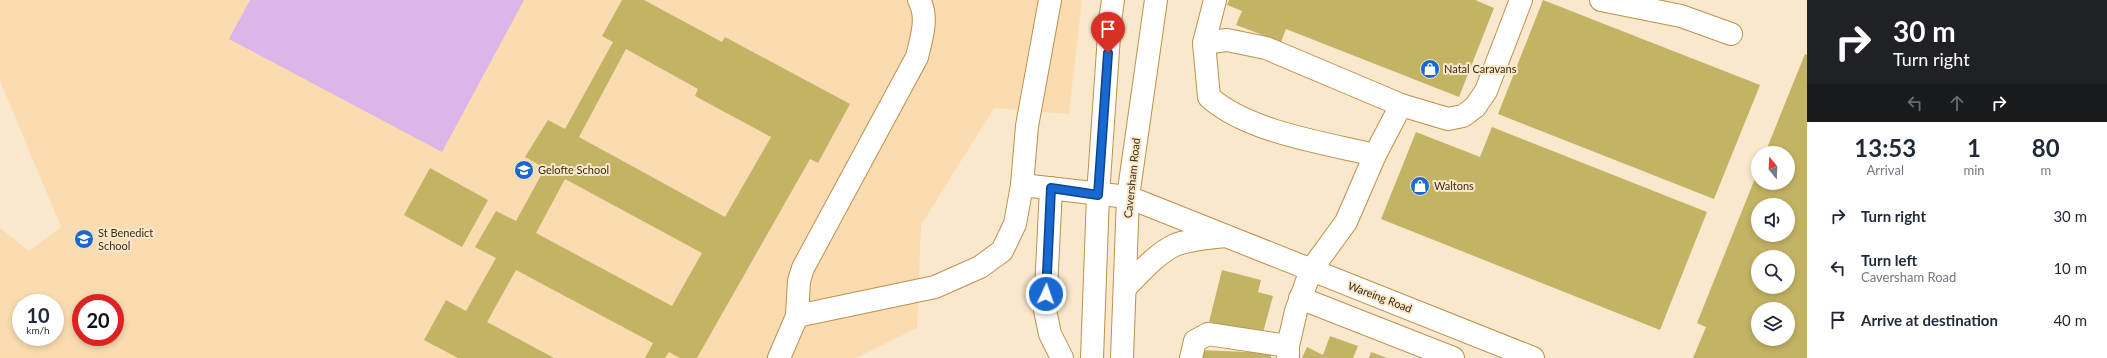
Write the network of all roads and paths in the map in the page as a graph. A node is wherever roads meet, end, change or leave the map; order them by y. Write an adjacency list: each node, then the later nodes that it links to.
1 (919, 0): 20 (street)
2 (1050, 0): 12 (street)
3 (1113, 0): 14 (street)
4 (1156, 0): 15 (street, Caversham Road)
5 (1215, 0): 9 (street)
6 (1521, 0): 10 (street)
7 (1601, 0): 8 (street)
8 (1731, 34)
9 (1204, 43): 10 (street); 11 (street)
10 (1401, 105): 11 (street)
11 (1375, 155): 17 (street)
12 (1022, 185): 13 (street, Wareing Road); 20 (street)
13 (1051, 188): 14 (street, Wareing Road); 23 (street)
14 (1098, 195): 15 (street, Wareing Road); 24 (street)
15 (1128, 198): 16 (street, Wareing Road); 18 (street, Caversham Road)
16 (1226, 236): 17 (street, Wareing Road); 18 (street, Wareing Road)
17 (1311, 270): 19 (street); 28 (street, Wareing Road)
18 (1125, 288): 25 (street, Caversham Road)
19 (1300, 298): 21 (street); 27 (street)
20 (797, 316): 22 (street)
21 (1288, 352): 26 (street)
22 (779, 358)
23 (1062, 358)
24 (1092, 358)
25 (1122, 358)
26 (1191, 358)
27 (1453, 358)
28 (1533, 358)

